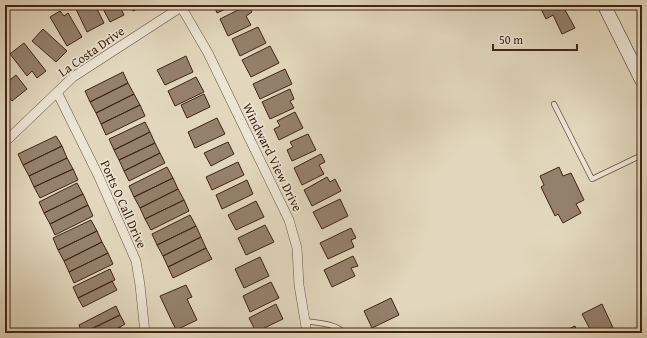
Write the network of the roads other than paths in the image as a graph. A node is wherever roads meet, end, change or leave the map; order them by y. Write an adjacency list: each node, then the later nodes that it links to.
1 (604, 5): 3 (street)
2 (180, 6): 4 (street, La Costa Drive); 8 (street, Windward View Drive)
3 (642, 81)
4 (57, 92): 6 (street, La Costa Drive); 9 (street, Ports O Call Drive)
5 (554, 104): 7 (lane)
6 (5, 142)
7 (642, 155)
8 (305, 321): 10 (street, Windward View Drive); 11 (lane)
9 (145, 333)
10 (307, 333)
11 (344, 333)

